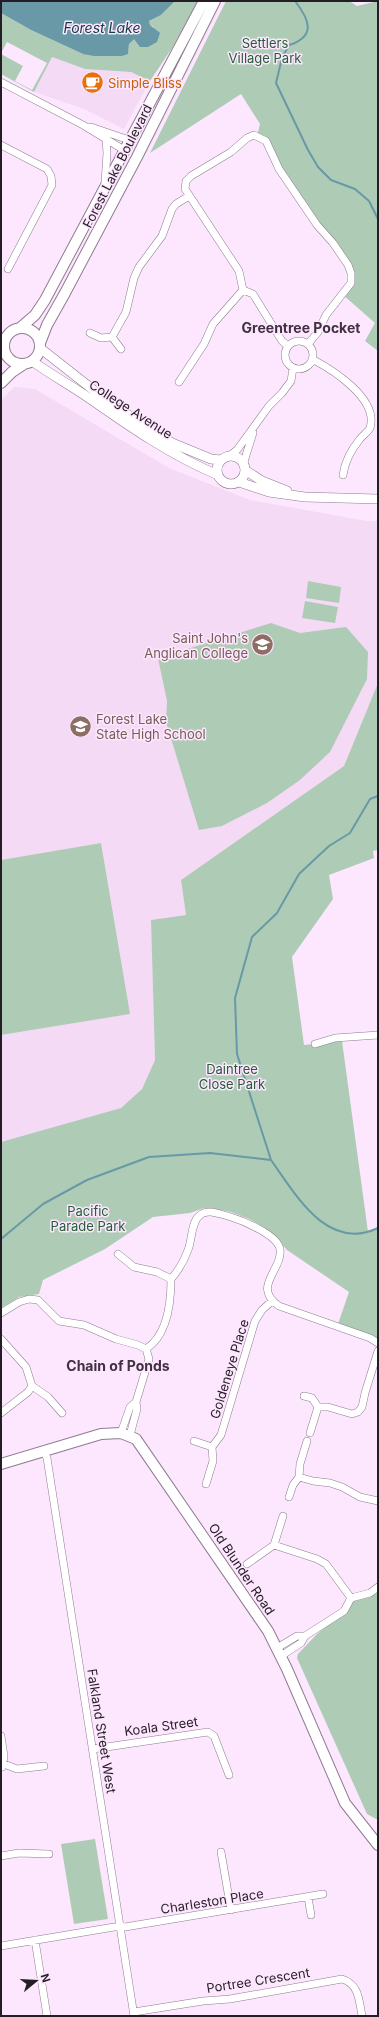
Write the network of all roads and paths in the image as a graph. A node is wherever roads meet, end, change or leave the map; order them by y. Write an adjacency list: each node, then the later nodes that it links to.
1 (204, 1): 7 (main road, Forest Lake Boulevard)
2 (215, 1): 7 (main road, Forest Lake Boulevard)
3 (1, 82): 4 (street)
4 (83, 125): 5 (street); 7 (street)
5 (106, 140): 7 (street); 8 (street)
6 (1, 145): 10 (street)
7 (133, 148): 8 (main road, Forest Lake Boulevard); 16 (main road, Forest Lake Boulevard)
8 (105, 186): 12 (main road, Forest Lake Boulevard)
9 (189, 196): 11 (street); 14 (street); 15 (street)
10 (8, 269)
11 (243, 290): 17 (street); 23 (street)
12 (20, 328): 16 (main road); 19 (main road)
13 (90, 333): 14 (street)
14 (112, 337): 18 (street)
15 (308, 344): 17 (street); 20 (street)
16 (40, 345): 21 (main road); 27 (street, College Avenue)
17 (288, 346): 22 (street)
18 (121, 349)
19 (3, 355): 21 (main road)
20 (312, 359): 22 (street); 25 (street)
21 (28, 363): 24 (main road); 29 (street, College Avenue)
22 (294, 368): 26 (street)
23 (179, 382)
24 (1, 383)
25 (376, 407): 30 (street)
26 (255, 427): 27 (street); 28 (street)
27 (225, 459): 28 (street, College Avenue); 29 (street)
28 (244, 467): 31 (street); 32 (street, College Avenue)
29 (218, 475): 31 (street, College Avenue)
30 (343, 475)
31 (239, 482): 32 (street, College Avenue)
32 (305, 497): 33 (street, College Avenue)
33 (378, 499)
34 (378, 1035): 35 (street)
35 (315, 1044)
36 (118, 1254): 37 (street)
37 (171, 1279): 38 (street); 42 (street)
38 (272, 1301): 41 (street); 53 (street, Goldeneye Place)
39 (1, 1314): 42 (street)
40 (1, 1340): 44 (street)
41 (378, 1343)
42 (146, 1349): 50 (street)
43 (378, 1351): 46 (street)
44 (32, 1386): 47 (street); 48 (street)
45 (304, 1396): 46 (street)
46 (318, 1407): 49 (street)
47 (62, 1413)
48 (1, 1414)
49 (310, 1433)
50 (126, 1434): 54 (main road); 65 (main road, Old Blunder Road)
51 (194, 1441): 53 (street)
52 (307, 1442): 56 (street)
53 (212, 1447): 57 (street)
54 (44, 1451): 55 (main road); 67 (street, Falkland Street West)
55 (1, 1464)
56 (299, 1477): 58 (street); 59 (street)
57 (206, 1484)
58 (289, 1497)
59 (378, 1501)
60 (283, 1516): 61 (street)
61 (274, 1545): 62 (street); 64 (street)
62 (247, 1564)
63 (378, 1587): 64 (street)
64 (351, 1598): 65 (street)
65 (279, 1652): 71 (main road, Old Blunder Road)
66 (1, 1736): 68 (street)
67 (92, 1749): 70 (street, Koala Street); 79 (street, Falkland Street West)
68 (2, 1766): 69 (street)
69 (44, 1766)
70 (229, 1775)
71 (378, 1845)
72 (221, 1852): 77 (street)
73 (49, 1854): 74 (street)
74 (1, 1856)
75 (323, 1894): 76 (street, Charleston Place)
76 (308, 1897): 77 (street, Charleston Place); 78 (street)
77 (231, 1910): 79 (street, Charleston Place)
78 (311, 1915)
79 (120, 1926): 80 (street, Charleston Place); 82 (street, Falkland Street West)
80 (35, 1940): 81 (street, Charleston Place); 83 (street)
81 (1, 1946)
82 (134, 2014): 84 (street, Portree Crescent)
83 (47, 2016)
84 (362, 2016)

